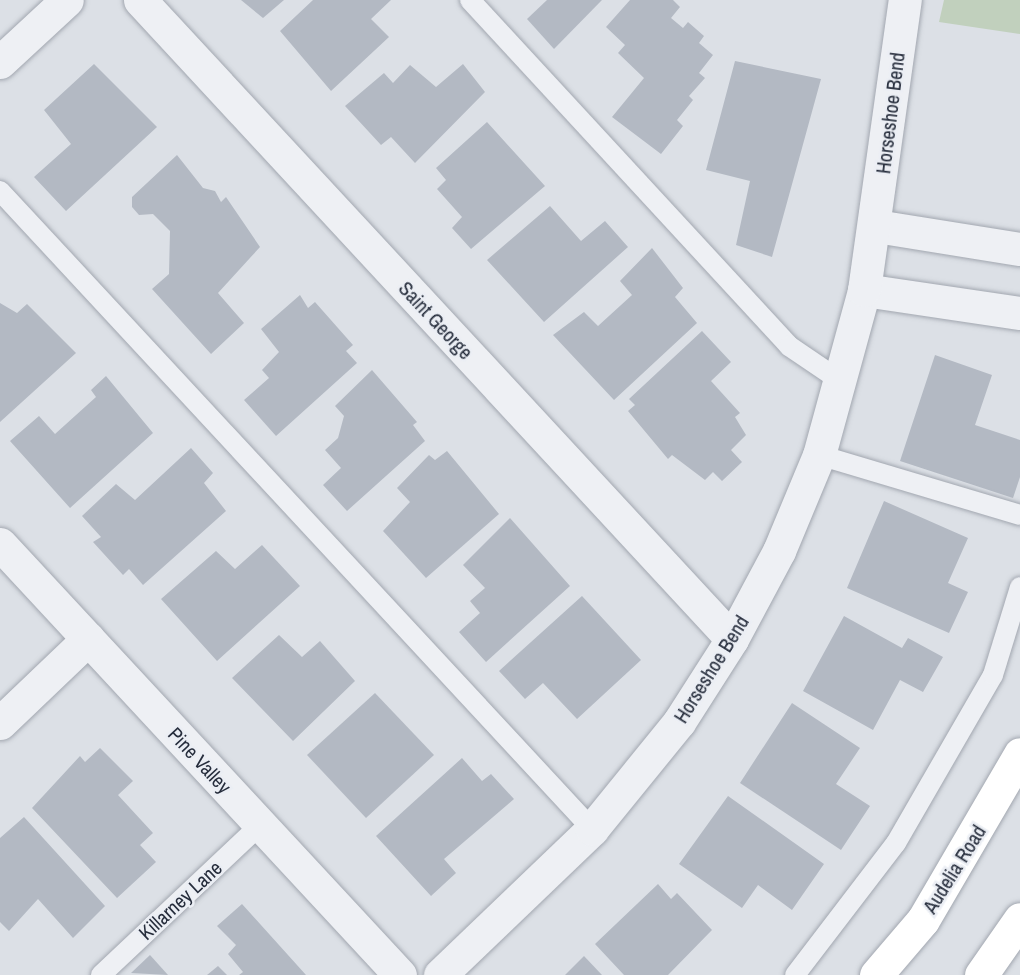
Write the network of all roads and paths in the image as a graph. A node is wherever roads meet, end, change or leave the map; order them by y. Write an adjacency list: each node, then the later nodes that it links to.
1 (67, 0): 5 (street)
2 (140, 0): 17 (street, Saint George)
3 (470, 0): 11 (lane)
4 (905, 0): 7 (street, Horseshoe Bend)
5 (0, 62)
6 (0, 191): 21 (lane)
7 (876, 226): 8 (street); 9 (street, Horseshoe Bend)
8 (1020, 249)
9 (864, 291): 10 (street); 11 (street, Horseshoe Bend)
10 (1020, 313)
11 (842, 382): 12 (street, Horseshoe Bend)
12 (819, 455): 13 (lane); 17 (street, Horseshoe Bend)
13 (1020, 515)
14 (0, 544): 16 (street, Pine Valley)
15 (1020, 587): 26 (lane)
16 (88, 639): 18 (street); 20 (street, Pine Valley)
17 (732, 639): 21 (street, Horseshoe Bend)
18 (0, 723)
19 (1020, 754): 27 (main road, Audelia Road)
20 (260, 825): 23 (lane, Killarney Lane); 24 (street, Pine Valley)
21 (592, 829): 25 (street, Horseshoe Bend)
22 (1020, 919): 28 (main road)
23 (101, 975)
24 (400, 975)
25 (440, 975)
26 (795, 975)
27 (876, 975)
28 (981, 975)

